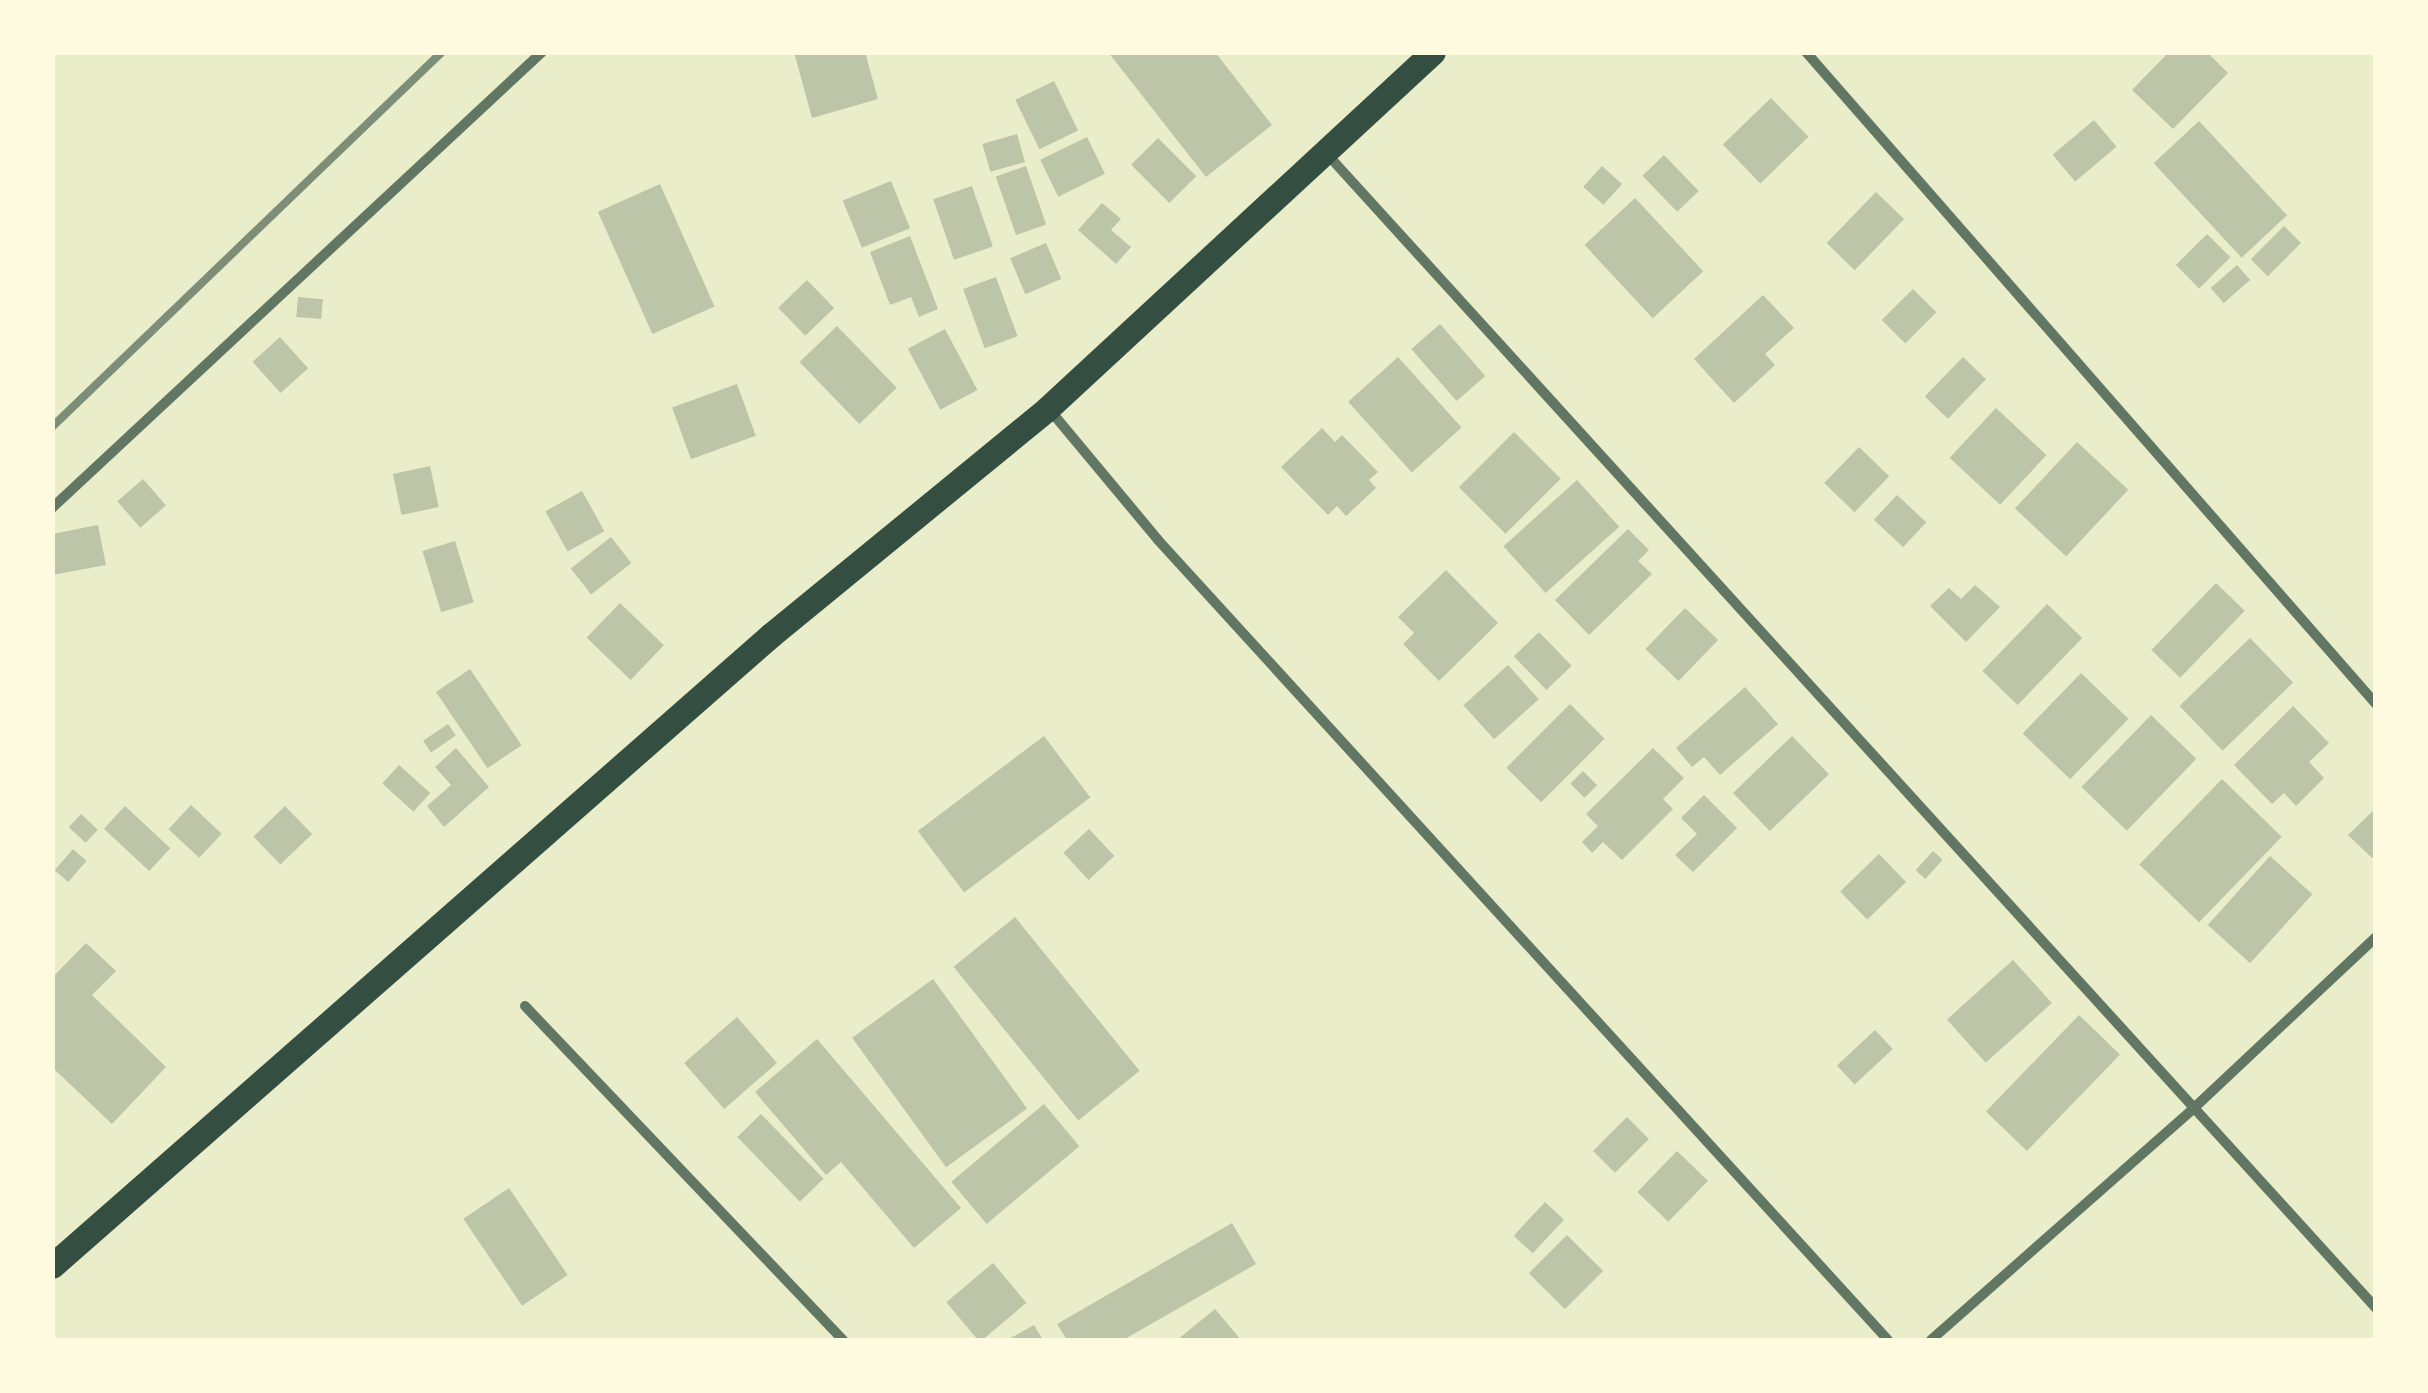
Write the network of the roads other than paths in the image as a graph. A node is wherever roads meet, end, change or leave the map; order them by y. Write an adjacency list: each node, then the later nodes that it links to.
1 (542, 52): 6 (street)
2 (1433, 52): 4 (main road)
3 (1806, 52): 7 (street)
4 (1325, 152): 5 (main road); 10 (street)
5 (1048, 408): 11 (main road); 14 (street)
6 (52, 508)
7 (2376, 704)
8 (2376, 936): 10 (street)
9 (525, 1006): 13 (street)
10 (2195, 1107): 12 (street); 15 (street)
11 (52, 1266)
12 (2376, 1308)
13 (842, 1340)
14 (1888, 1340)
15 (1931, 1340)

